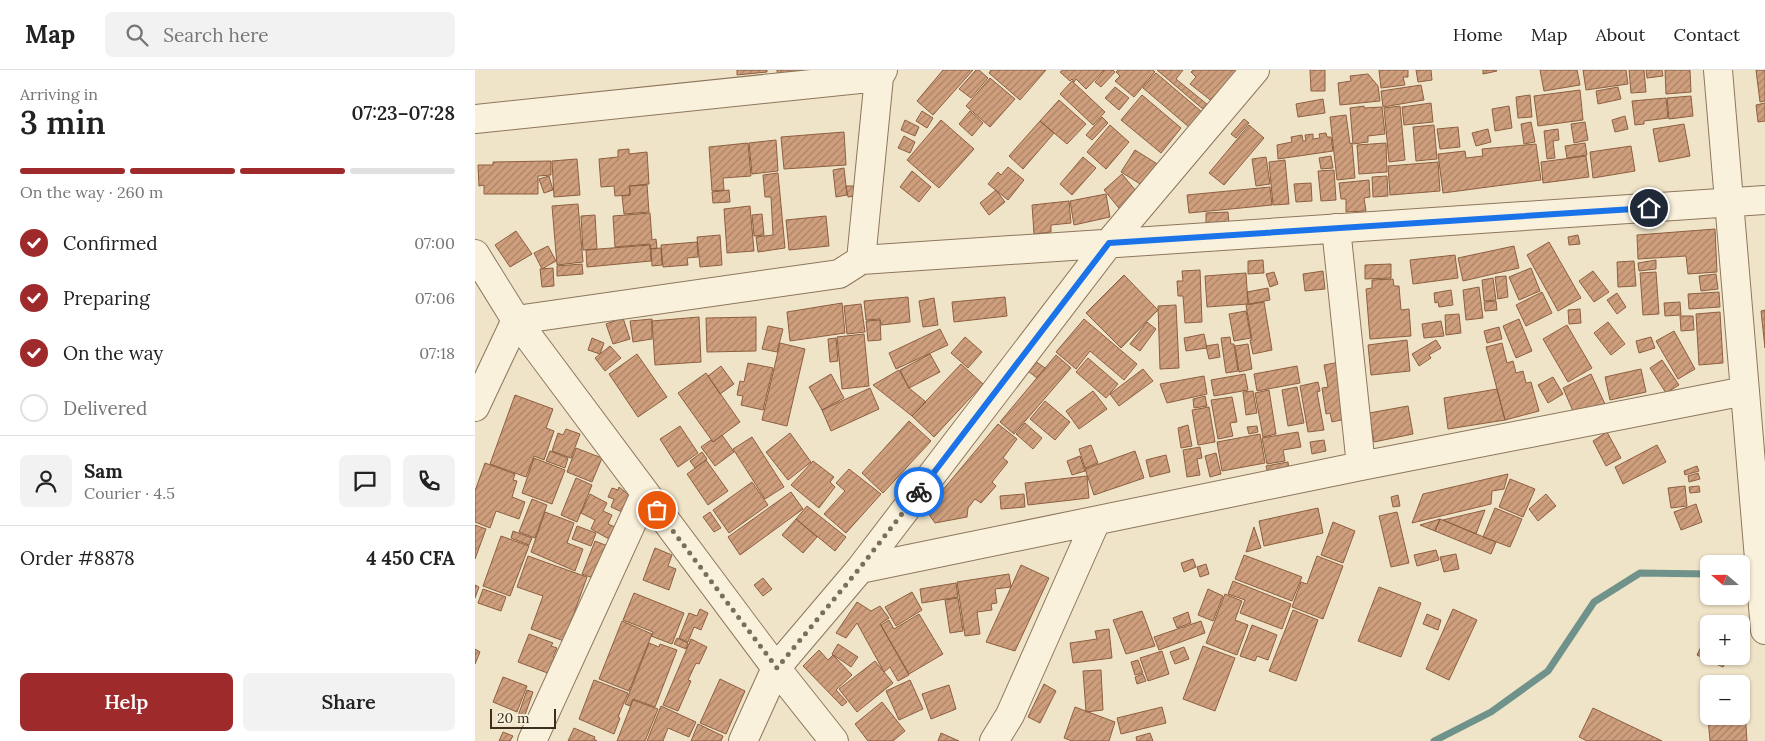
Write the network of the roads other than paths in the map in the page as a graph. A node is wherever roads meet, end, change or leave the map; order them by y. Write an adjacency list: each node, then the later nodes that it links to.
1 (1255, 70): 8 (street)
2 (1718, 70): 6 (street)
3 (869, 74): 4 (street); 10 (street)
4 (475, 119)
5 (1765, 200): 6 (street)
6 (1728, 203): 7 (street); 13 (street)
7 (1336, 228): 8 (street); 15 (street)
8 (1109, 243): 10 (street); 18 (street)
9 (475, 254): 11 (street)
10 (861, 260): 12 (street)
11 (488, 298): 12 (street)
12 (516, 320): 14 (street); 16 (street)
13 (1745, 390): 15 (street); 19 (street)
14 (475, 407)
15 (1361, 466): 17 (street)
16 (645, 494): 20 (street); 21 (street)
17 (1096, 521): 18 (street); 24 (street)
18 (859, 569): 20 (street)
19 (1765, 630)
20 (777, 668): 22 (street); 23 (street)
21 (532, 741)
22 (743, 741)
23 (834, 741)
24 (994, 741)

